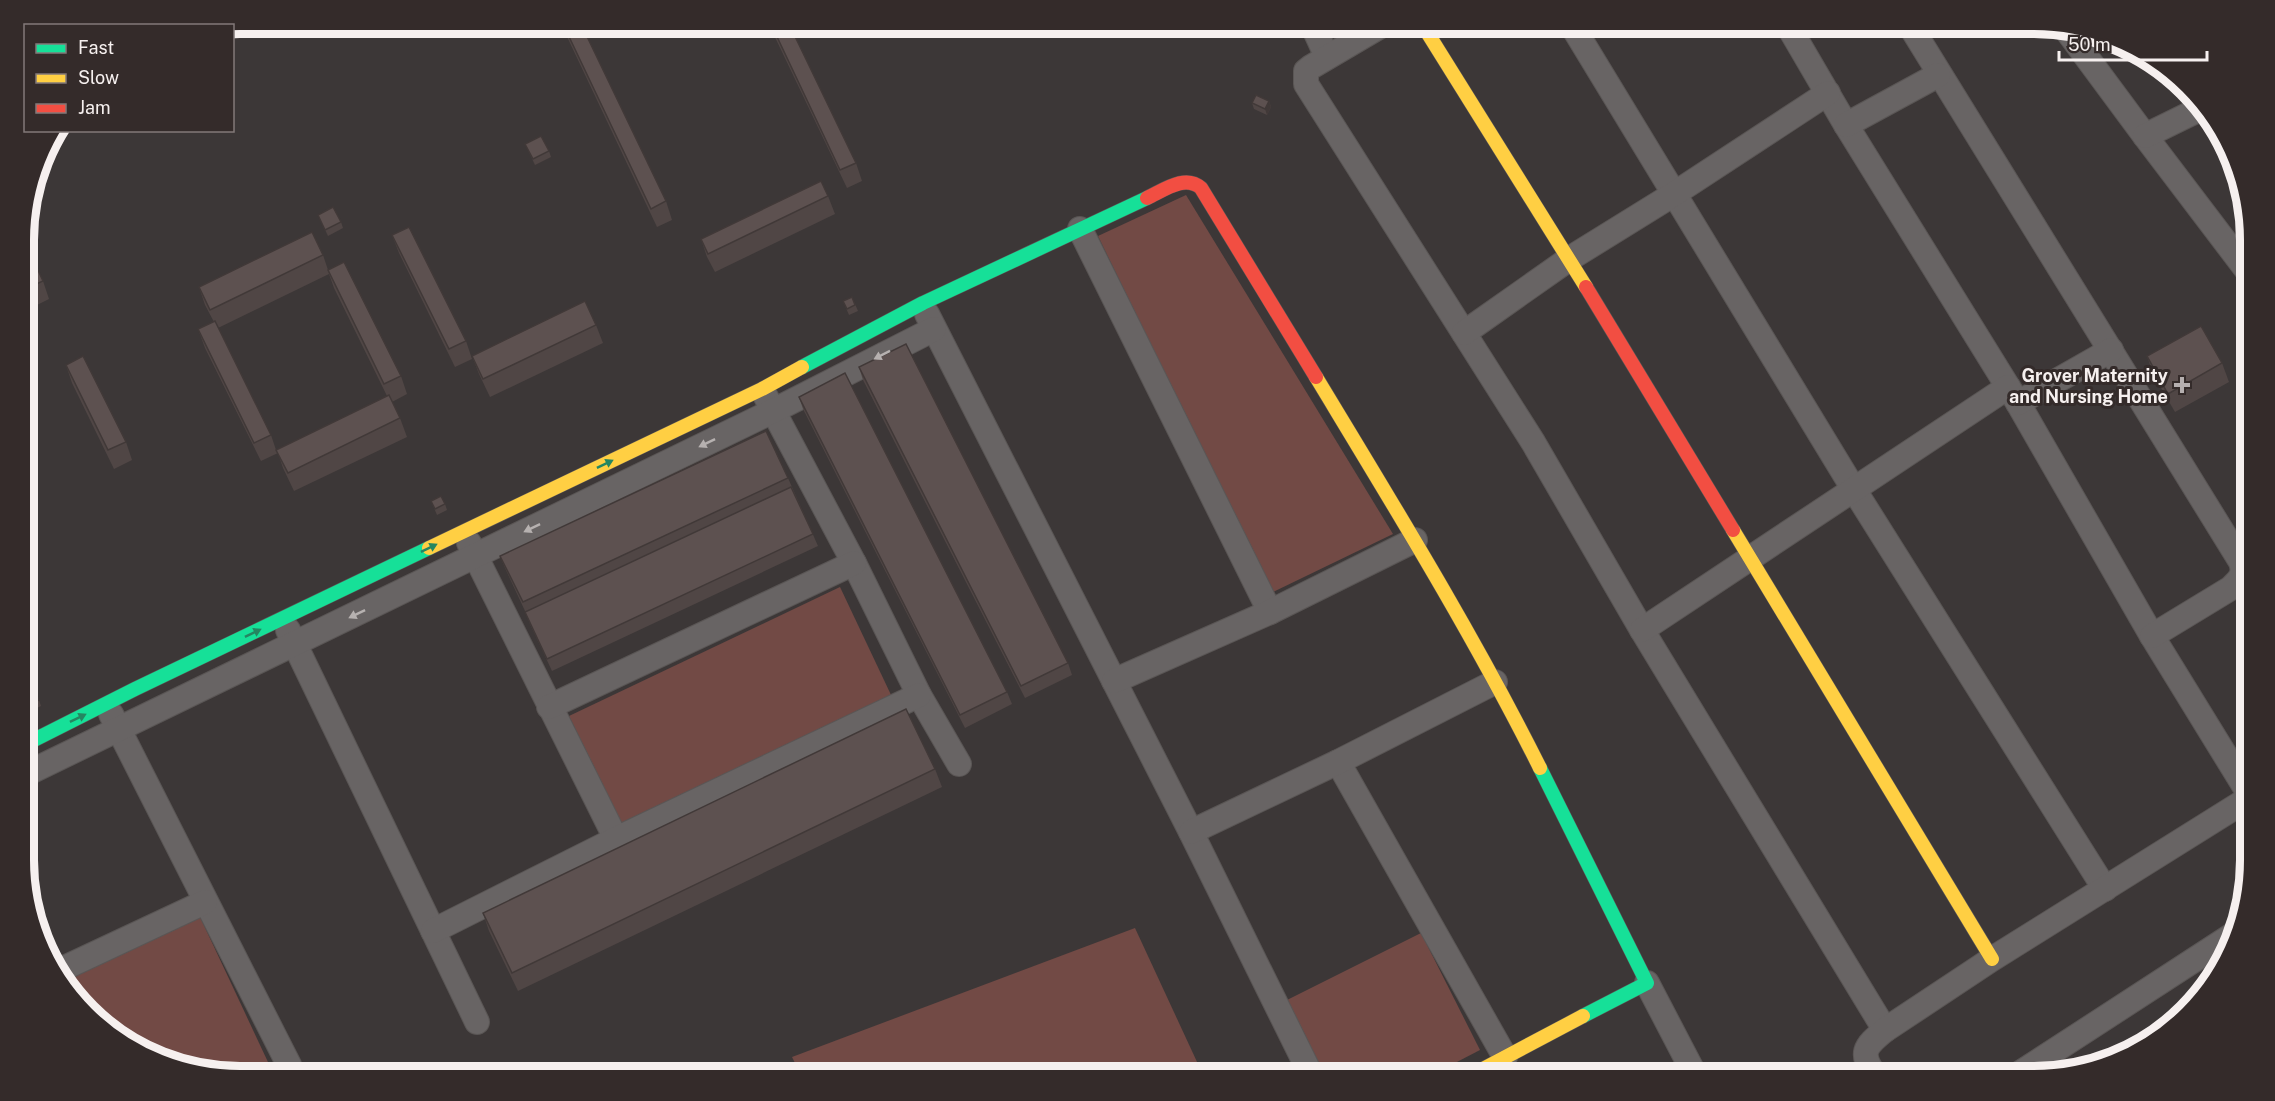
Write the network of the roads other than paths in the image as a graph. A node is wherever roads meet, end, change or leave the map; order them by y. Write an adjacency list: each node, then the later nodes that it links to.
1 (1317, 34): 8 (street)
2 (1367, 34): 8 (street)
3 (1428, 34): 16 (street)
4 (1577, 34): 14 (street)
5 (1793, 34): 10 (street)
6 (1915, 34): 9 (street)
7 (2074, 39): 13 (street)
8 (1327, 57): 20 (street)
9 (1938, 75): 12 (street); 21 (street)
10 (1828, 93): 12 (street); 14 (street)
11 (2195, 111): 13 (street)
12 (1846, 125): 23 (street)
13 (2145, 136): 17 (street)
14 (1674, 194): 16 (street); 25 (street)
15 (1080, 229): 18 (street); 27 (street); 33 (street)
16 (1569, 260): 20 (street); 29 (street)
17 (2240, 261)
18 (922, 303): 19 (street); 22 (street)
19 (934, 329): 24 (street, one-way to 24); 38 (street)
20 (1464, 333): 35 (street)
21 (2112, 350): 23 (street); 30 (street)
22 (762, 388): 24 (street); 26 (street, one-way to 22)
23 (2013, 395): 25 (street); 36 (street)
24 (773, 411): 28 (street, one-way to 28); 31 (street)
25 (1853, 488): 29 (street); 52 (street)
26 (464, 532): 28 (street); 34 (street, one-way to 26)
27 (1415, 540): 33 (street); 39 (street)
28 (475, 556): 37 (street, one-way to 37); 42 (street)
29 (1749, 560): 35 (street); 56 (street)
30 (2240, 560)
31 (854, 563): 40 (street); 42 (street)
32 (2240, 579): 36 (street)
33 (1270, 612): 38 (street)
34 (283, 619): 37 (street); 41 (street, one-way to 34)
35 (1642, 630): 60 (street)
36 (2152, 636): 48 (street)
37 (295, 644): 43 (street); 54 (street)
38 (1114, 681): 50 (street)
39 (1495, 682): 45 (street); 58 (street)
40 (919, 695): 46 (street); 51 (street)
41 (106, 704): 43 (street); 44 (street, one-way to 41)
42 (549, 707): 51 (street)
43 (118, 729): 47 (street); 53 (street)
44 (34, 740)
45 (1338, 762): 50 (street); 61 (street)
46 (959, 764)
47 (34, 770)
48 (2240, 779)
49 (2240, 804): 52 (street)
50 (1191, 832): 63 (street)
51 (616, 839): 54 (street)
52 (2105, 889): 56 (street)
53 (205, 902): 57 (street); 62 (street)
54 (433, 931): 59 (street)
55 (2223, 941): 67 (street)
56 (1992, 958): 60 (street)
57 (65, 968)
58 (1647, 983): 61 (street); 65 (street)
59 (477, 1022)
60 (1886, 1030): 66 (street)
61 (1505, 1057): 64 (street)
62 (288, 1066)
63 (1307, 1066)
64 (1488, 1066)
65 (1690, 1066)
66 (1869, 1066)
67 (2031, 1066)

